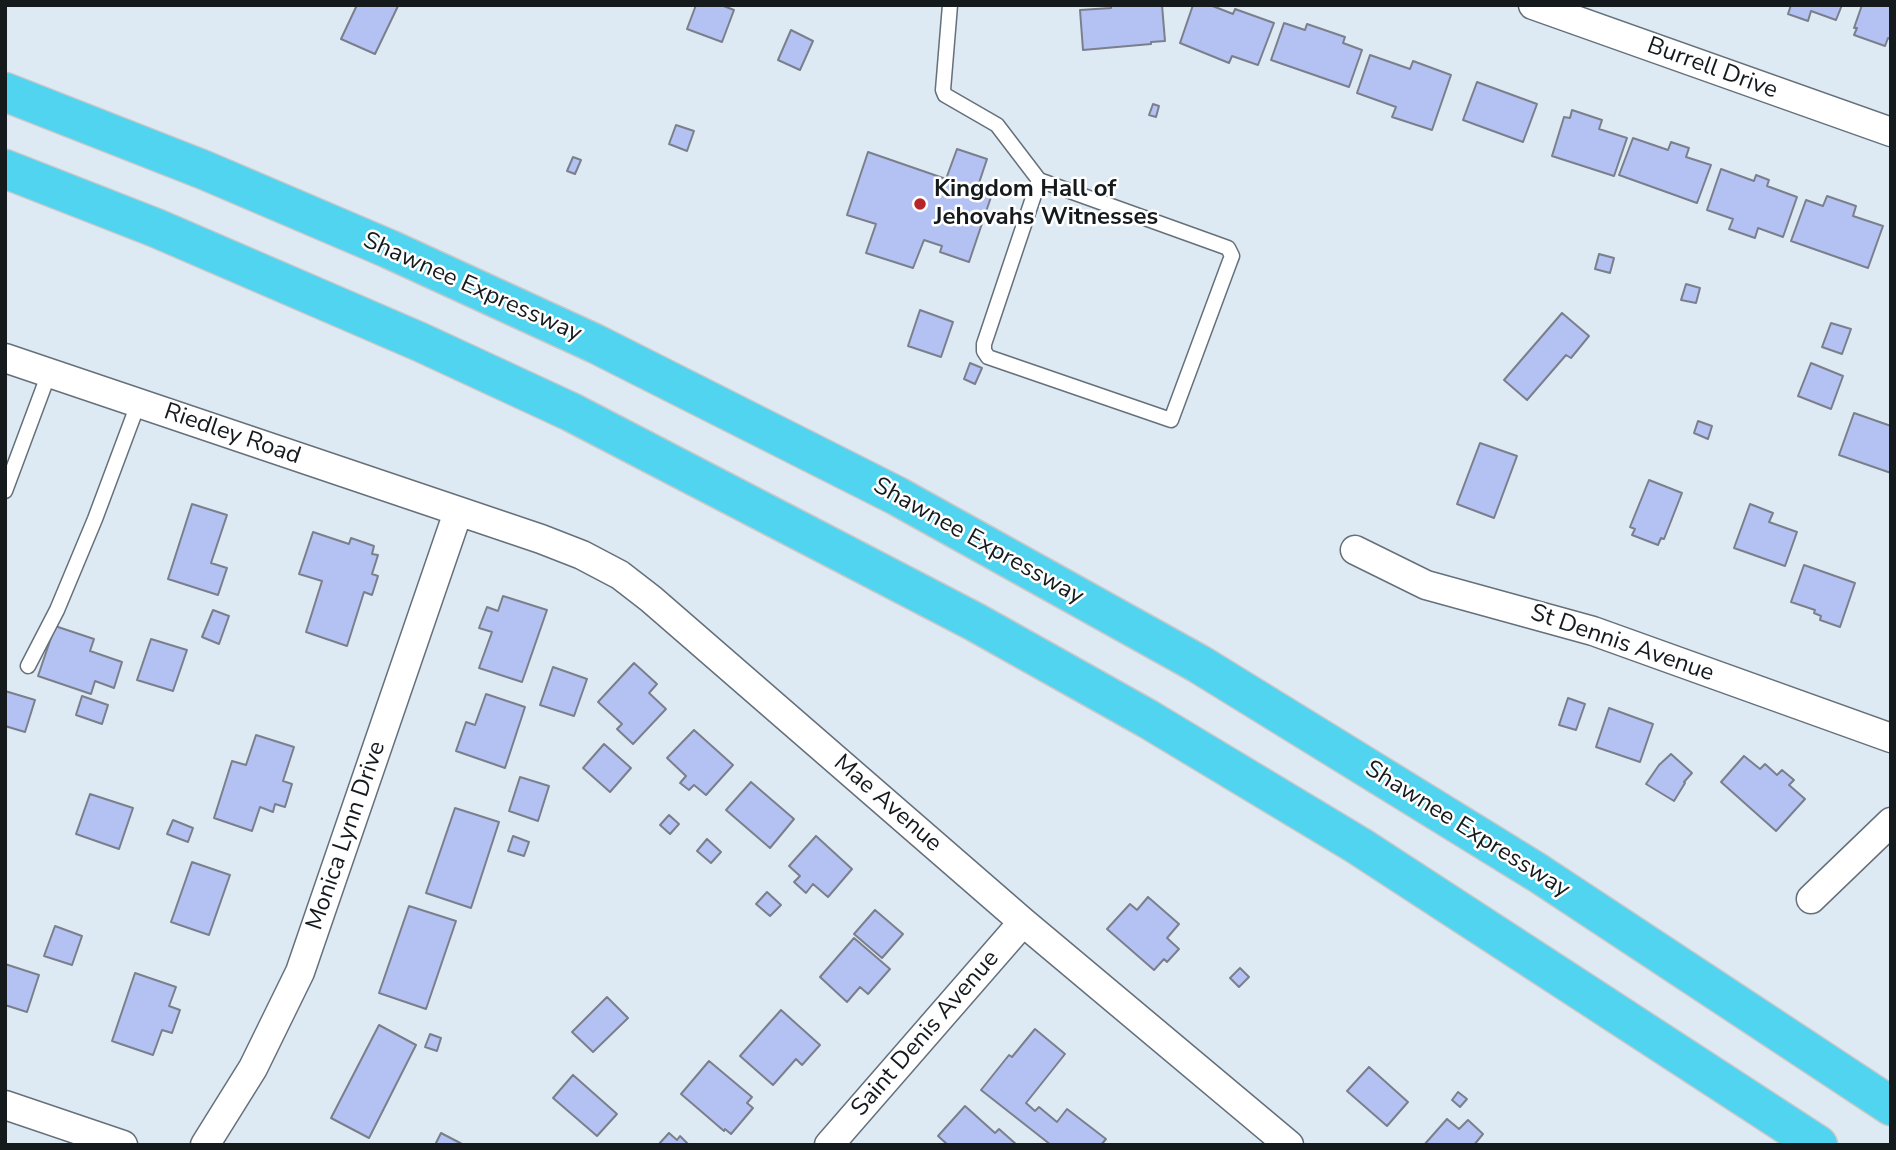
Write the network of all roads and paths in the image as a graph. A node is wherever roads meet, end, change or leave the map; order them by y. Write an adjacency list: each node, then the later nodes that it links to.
1 (950, 5): 6 (lane)
2 (1533, 5): 4 (street, Burrell Drive)
3 (5, 92): 19 (highway, Shawnee Expressway)
4 (1891, 132)
5 (5, 169): 24 (highway)
6 (1039, 180): 6 (lane)
7 (5, 358): 8 (street, Riedley Road)
8 (49, 373): 9 (street, Riedley Road); 10 (lane)
9 (138, 404): 11 (street, Riedley Road); 13 (lane)
10 (5, 491)
11 (458, 512): 17 (street, Mae Avenue); 21 (street, Monica Lynn Drive)
12 (1354, 550): 14 (street, St Dennis Avenue)
13 (28, 666)
14 (1891, 738)
15 (1891, 822): 16 (street)
16 (1811, 900)
17 (1023, 922): 22 (street, Saint Denis Avenue); 23 (street, Mae Avenue)
18 (5, 1105): 20 (street)
19 (1891, 1105)
20 (123, 1145)
21 (205, 1145)
22 (829, 1145)
23 (1289, 1145)
24 (1818, 1145)

